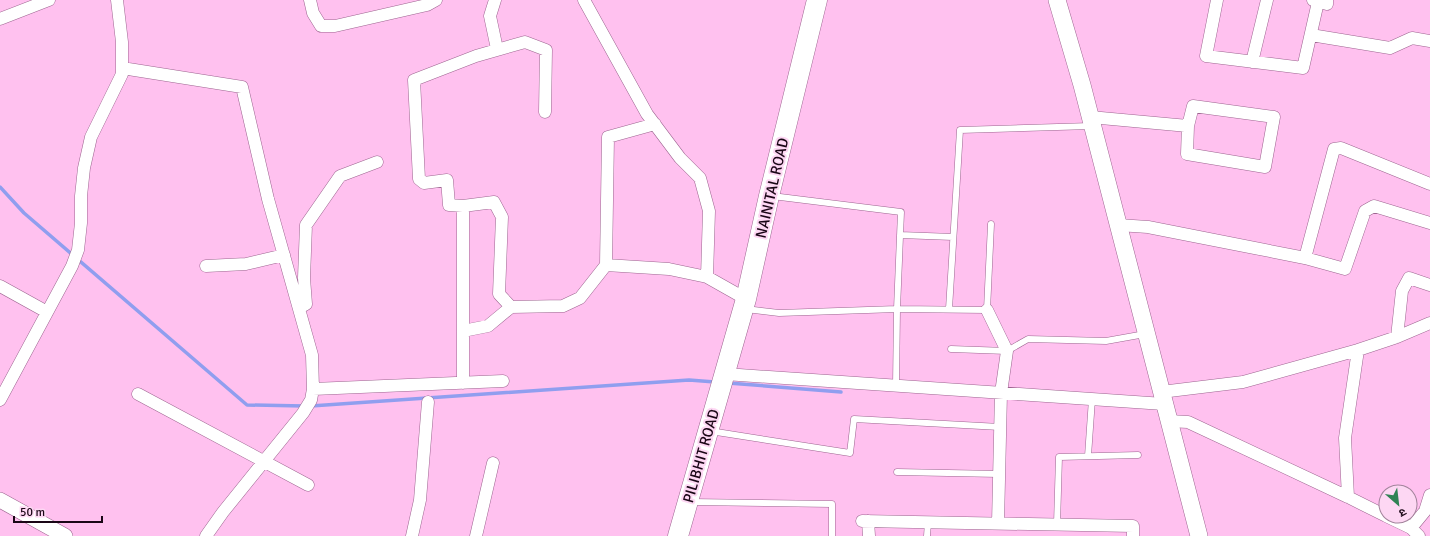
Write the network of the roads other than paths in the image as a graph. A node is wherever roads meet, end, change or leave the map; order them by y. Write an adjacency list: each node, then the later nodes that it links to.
1 (49, 0): 12 (street)
2 (117, 0): 17 (street)
3 (310, 0): 4 (street)
4 (436, 0)
5 (494, 0): 15 (street)
6 (584, 0): 20 (street)
7 (817, 0): 24 (highway, NAINITAL ROAD)
8 (1057, 0): 19 (main road)
9 (1217, 0): 16 (street)
10 (1267, 0): 16 (street)
11 (1320, 1): 13 (street)
12 (0, 19)
13 (1311, 35): 14 (street); 16 (street)
14 (1430, 41)
15 (497, 50): 18 (street); 25 (street)
16 (1252, 62)
17 (122, 68): 31 (street); 44 (street)
18 (545, 112)
19 (1091, 122): 21 (street); 28 (main road); 30 (lane)
20 (655, 124): 33 (street); 35 (street)
21 (1188, 126): 21 (street)
22 (377, 162): 40 (street)
23 (1430, 184): 32 (street)
24 (769, 196): 29 (lane); 38 (highway, NAINITAL ROAD)
25 (463, 206): 39 (street); 46 (street)
26 (1430, 223): 32 (street)
27 (992, 224): 43 (lane)
28 (1118, 225): 32 (street); 47 (main road)
29 (900, 235): 30 (lane); 41 (lane)
30 (953, 238): 42 (lane)
31 (284, 255): 34 (street); 40 (street)
32 (1305, 258)
33 (606, 265): 35 (street); 39 (street)
34 (206, 266)
35 (707, 277): 38 (street)
36 (1430, 285): 48 (street)
37 (0, 286): 44 (street)
38 (745, 304): 41 (lane); 52 (highway, NAINITAL ROAD)
39 (511, 307): 46 (street)
40 (299, 308): 58 (street)
41 (896, 309): 42 (lane); 55 (lane)
42 (949, 309): 43 (lane)
43 (987, 310): 51 (street)
44 (47, 312): 61 (street)
45 (1430, 323): 48 (street)
46 (463, 331): 54 (street)
47 (1146, 333): 51 (lane); 59 (main road)
48 (1397, 337): 50 (street)
49 (951, 348): 51 (lane)
50 (1358, 350): 59 (street); 74 (street)
51 (1007, 351): 56 (street)
52 (723, 379): 55 (street); 65 (highway, PILIBHIT ROAD)
53 (503, 381): 54 (street)
54 (463, 383): 58 (street)
55 (896, 386): 56 (street)
56 (1001, 393): 60 (street); 64 (street)
57 (138, 394): 68 (street)
58 (312, 394): 68 (street)
59 (1162, 398): 60 (street); 63 (main road)
60 (1092, 399): 67 (lane)
61 (0, 400)
62 (428, 402): 86 (street)
63 (1168, 421): 74 (street); 93 (main road)
64 (1000, 427): 65 (lane); 71 (street)
65 (708, 430): 76 (highway, PILIBHIT ROAD)
66 (1138, 455): 67 (lane)
67 (1088, 456): 81 (lane)
68 (264, 462): 72 (street); 85 (street)
69 (493, 463): 87 (street)
70 (897, 472): 71 (lane)
71 (999, 474): 80 (street)
72 (308, 485)
73 (1430, 495): 78 (street)
74 (1348, 497): 77 (street)
75 (0, 500): 84 (street)
76 (688, 502): 88 (highway, PILIBHIT ROAD); 89 (lane)
77 (1378, 512)
78 (1428, 512): 83 (street)
79 (928, 522): 80 (street); 90 (street); 91 (lane)
80 (998, 523): 81 (street)
81 (1057, 524): 92 (street)
82 (1400, 524): 83 (street)
83 (1415, 532)
84 (65, 536)
85 (206, 536)
86 (412, 536)
87 (476, 536)
88 (678, 536)
89 (832, 536)
90 (869, 536)
91 (927, 536)
92 (1133, 536)
93 (1199, 536)

